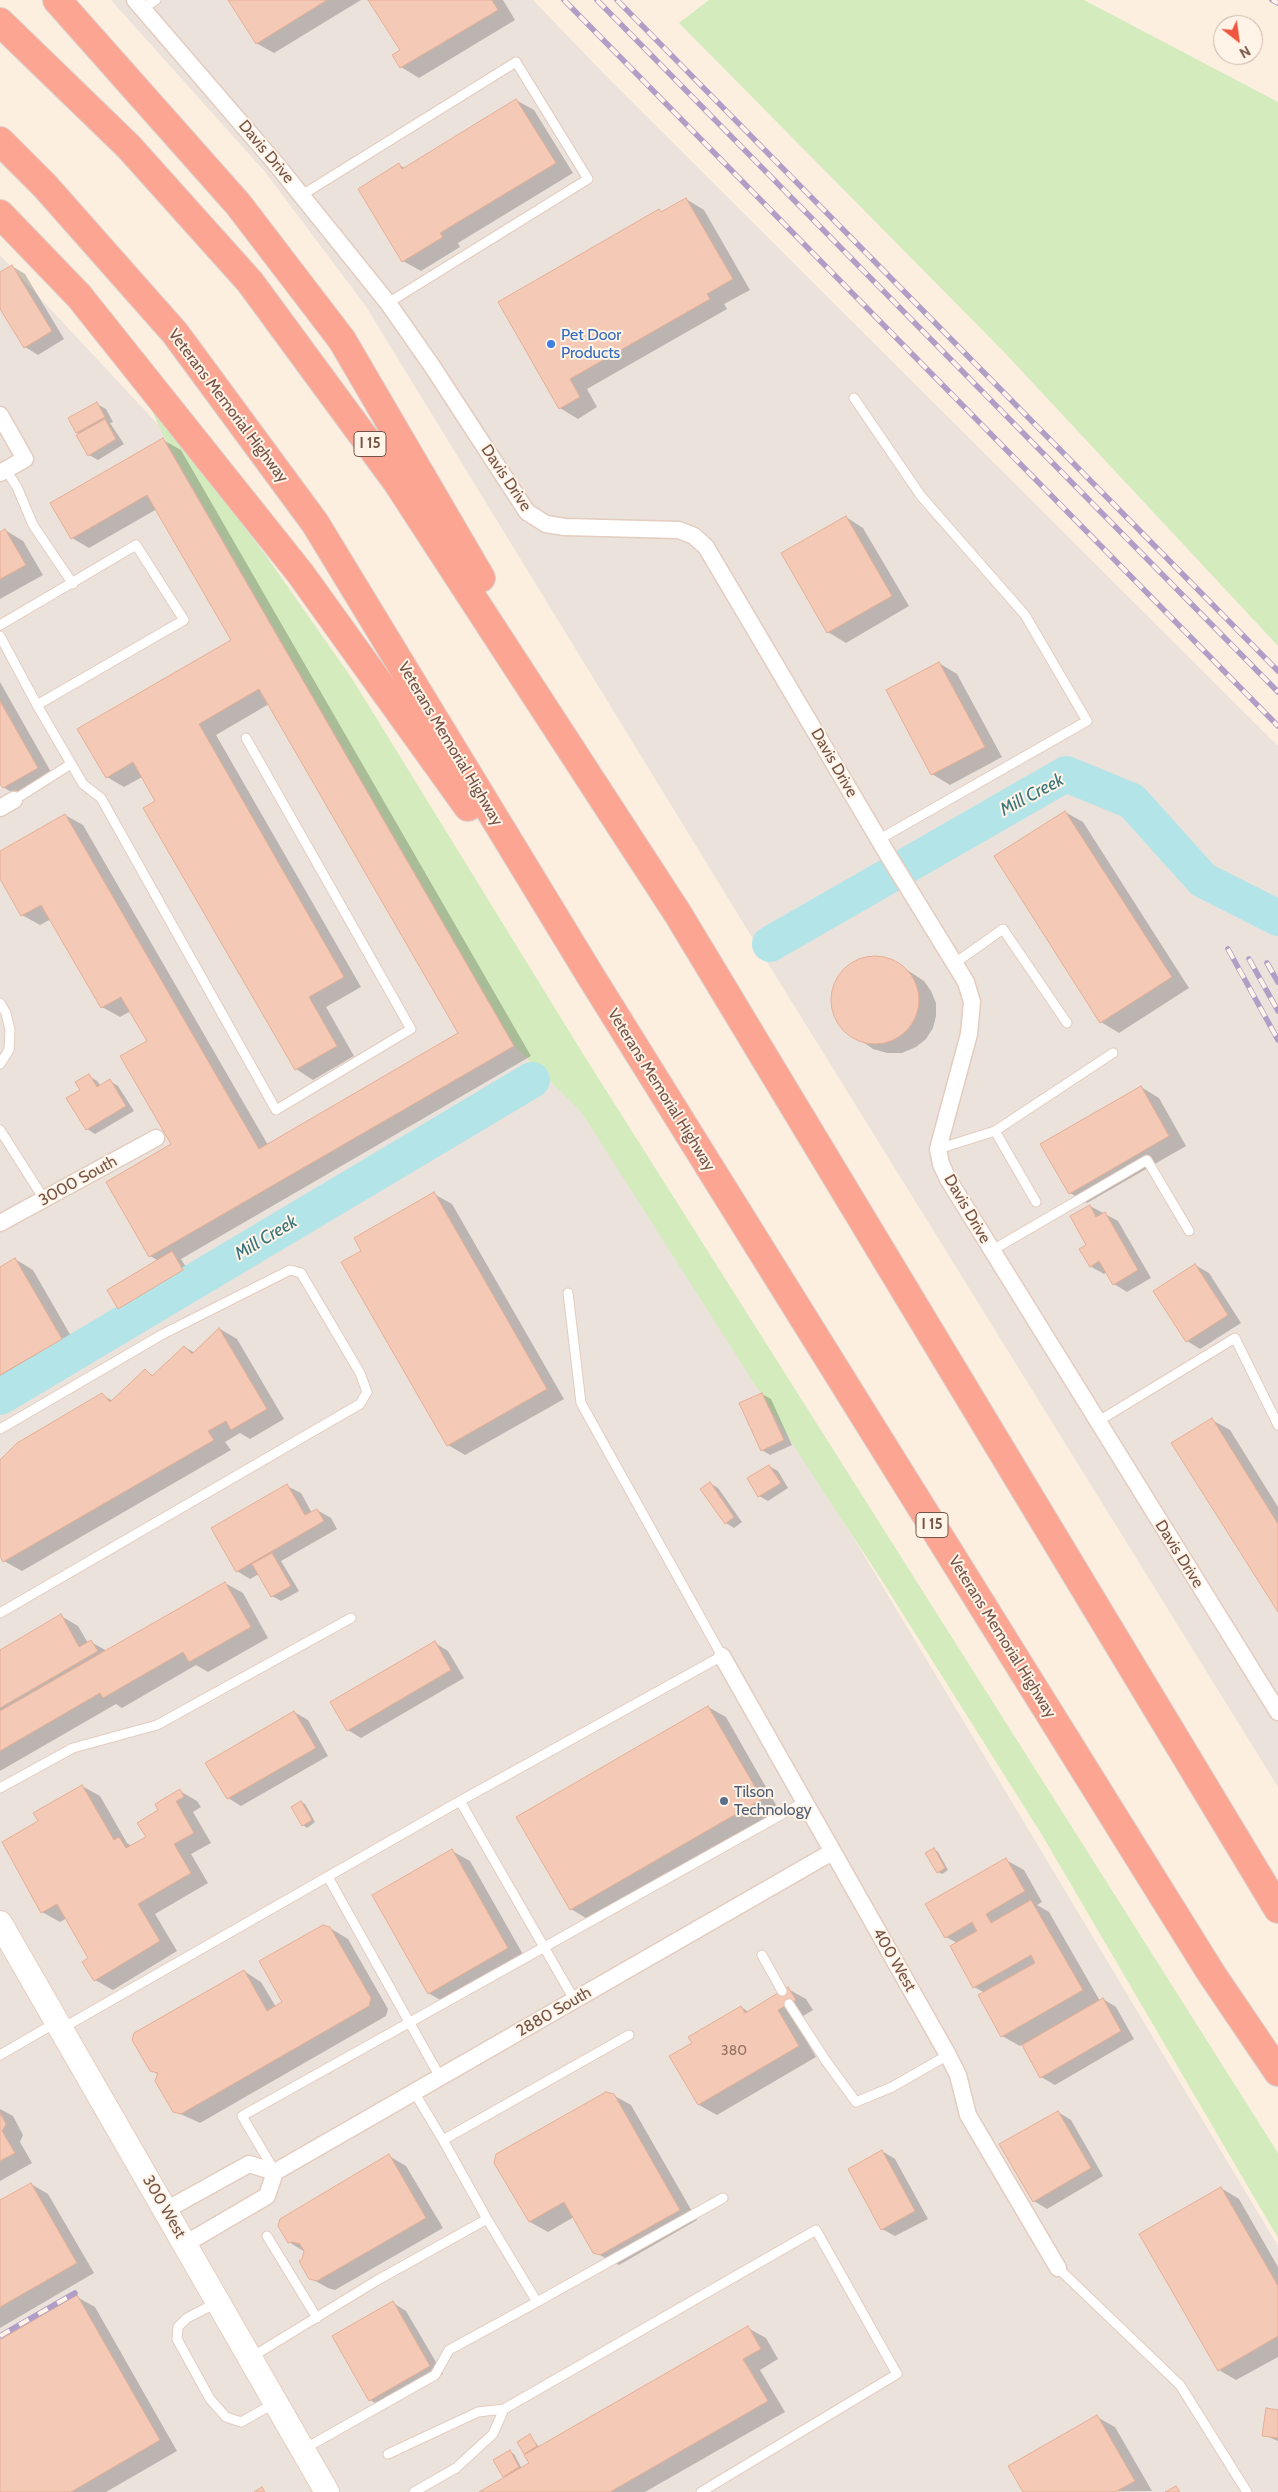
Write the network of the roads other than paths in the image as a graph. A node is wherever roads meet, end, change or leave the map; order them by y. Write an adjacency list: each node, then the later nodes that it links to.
1 (56, 0): 20 (highway)
2 (156, 0): 3 (lane)
3 (138, 4): 6 (street, Davis Drive)
4 (0, 22): 20 (highway, I 15)
5 (0, 141): 22 (highway, Veterans Memorial Highway / I 15)
6 (302, 195): 8 (street, Davis Drive); 8 (lane)
7 (0, 214): 22 (highway)
8 (388, 303): 19 (street, Davis Drive)
9 (854, 398): 19 (lane)
10 (0, 415): 11 (street)
11 (3, 471): 12 (lane)
12 (72, 584): 13 (lane); 15 (lane)
13 (0, 625)
14 (0, 636): 15 (lane)
15 (37, 705): 17 (lane)
16 (246, 738): 17 (lane)
17 (71, 764): 18 (lane)
18 (7, 804)
19 (878, 840): 21 (street, Davis Drive)
20 (678, 914): 49 (highway, I 15)
21 (954, 963): 24 (lane); 30 (street, Davis Drive)
22 (590, 975): 61 (highway, Veterans Memorial Highway / I 15)
23 (0, 1004): 26 (lane)
24 (1067, 1023)
25 (1113, 1052): 28 (lane)
26 (0, 1064)
27 (0, 1130): 31 (lane)
28 (995, 1131): 30 (lane); 32 (lane)
29 (156, 1138): 31 (street, 3000 South)
30 (938, 1149): 35 (street, Davis Drive)
31 (44, 1199): 33 (street, 3000 South)
32 (1036, 1202)
33 (0, 1223)
34 (1189, 1231): 35 (lane)
35 (991, 1251): 37 (street, Davis Drive)
36 (568, 1293): 42 (lane)
37 (1097, 1422): 38 (lane); 43 (street, Davis Drive)
38 (1278, 1426)
39 (0, 1429): 40 (lane)
40 (0, 1613)
41 (351, 1618): 44 (lane)
42 (722, 1656): 45 (lane); 46 (street, 400 West)
43 (1278, 1712)
44 (0, 1788)
45 (460, 1801): 48 (lane); 51 (lane)
46 (804, 1802): 47 (street, 400 West); 51 (lane)
47 (832, 1852): 54 (street, 2880 South); 60 (street, 400 West)
48 (328, 1877): 56 (lane); 57 (lane)
49 (1278, 1909)
50 (0, 1923): 57 (main road, 300 West)
51 (543, 1948): 54 (lane); 56 (lane)
52 (762, 1955): 53 (lane)
53 (782, 1991)
54 (575, 2001): 62 (street, 2880 South)
55 (789, 2004): 60 (lane)
56 (410, 2023): 62 (lane); 65 (lane)
57 (59, 2025): 59 (lane); 67 (main road, 300 West)
58 (629, 2035): 64 (lane)
59 (0, 2055)
60 (948, 2055): 71 (street, 400 West)
61 (1278, 2072)
62 (440, 2077): 63 (street, 2880 South)
63 (414, 2092): 64 (lane); 65 (street, 2880 South)
64 (443, 2140): 68 (lane)
65 (275, 2172): 67 (street); 70 (street)
66 (722, 2198): 73 (lane)
67 (166, 2210): 70 (main road, 300 West)
68 (487, 2219): 73 (lane); 74 (lane)
69 (267, 2236): 74 (lane)
70 (184, 2244): 72 (main road, 300 West)
71 (1058, 2268): 83 (lane)
72 (218, 2302): 75 (main road, 300 West); 76 (lane)
73 (537, 2302): 78 (lane)
74 (317, 2318): 75 (lane)
75 (250, 2358): 76 (main road, 300 West)
76 (275, 2402): 78 (main road, 300 West)
77 (504, 2409): 79 (lane); 81 (lane); 82 (lane)
78 (302, 2450): 80 (main road, 300 West)
79 (388, 2454)
80 (326, 2492)
81 (414, 2492)
82 (701, 2492)
83 (1247, 2492)

